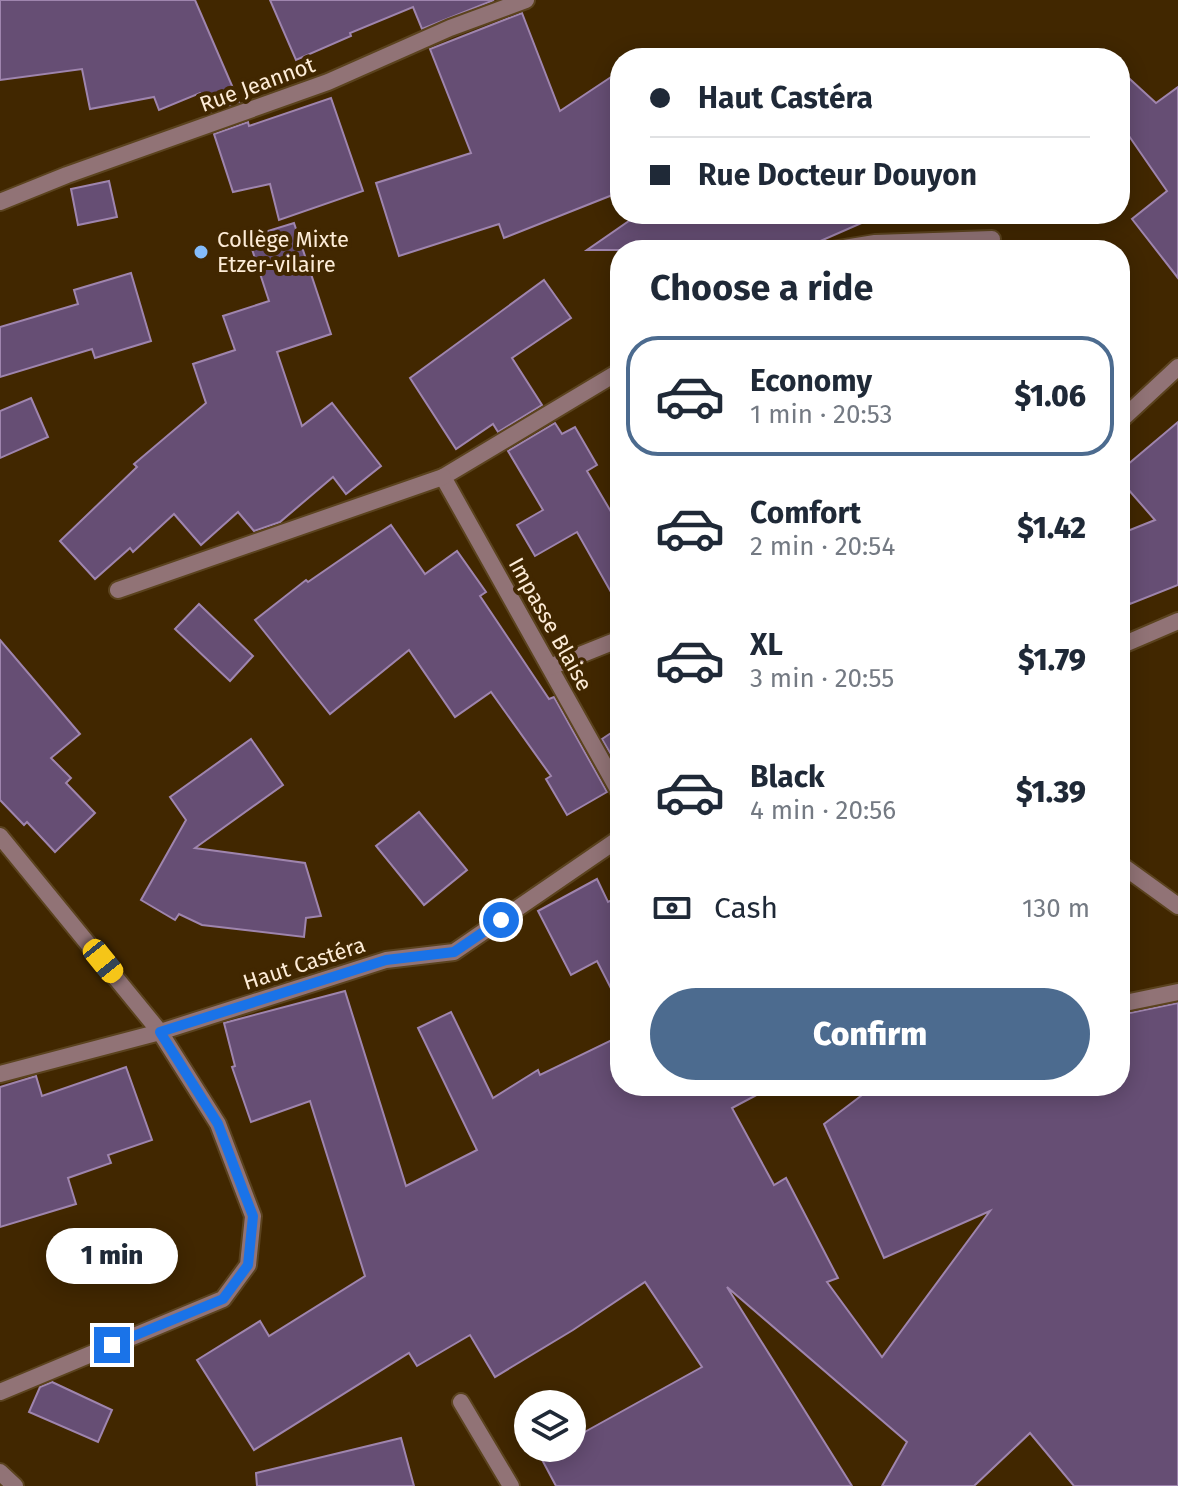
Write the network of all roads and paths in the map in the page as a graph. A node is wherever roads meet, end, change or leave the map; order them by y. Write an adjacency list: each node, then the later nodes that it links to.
1 (526, 0): 2 (street, Rue Jeannot)
2 (0, 202)
3 (992, 239): 4 (street)
4 (963, 240)
5 (1178, 367): 7 (street)
6 (610, 377): 8 (street)
7 (1130, 412)
8 (443, 477): 9 (street); 13 (street, Impasse Blaise)
9 (118, 590)
10 (1178, 621): 11 (street)
11 (1130, 642)
12 (610, 643): 13 (street)
13 (550, 667): 14 (street, Impasse Blaise)
14 (610, 775)
15 (0, 836): 21 (street)
16 (610, 845): 21 (street, Haut Castéra)
17 (1130, 871): 18 (street)
18 (1178, 906)
19 (1178, 992): 20 (street)
20 (1130, 1002)
21 (160, 1032): 22 (street, Haut Castéra); 23 (street)
22 (0, 1074)
23 (0, 1392)
24 (461, 1402): 27 (street)
25 (0, 1472): 26 (street)
26 (15, 1486)
27 (511, 1486)

